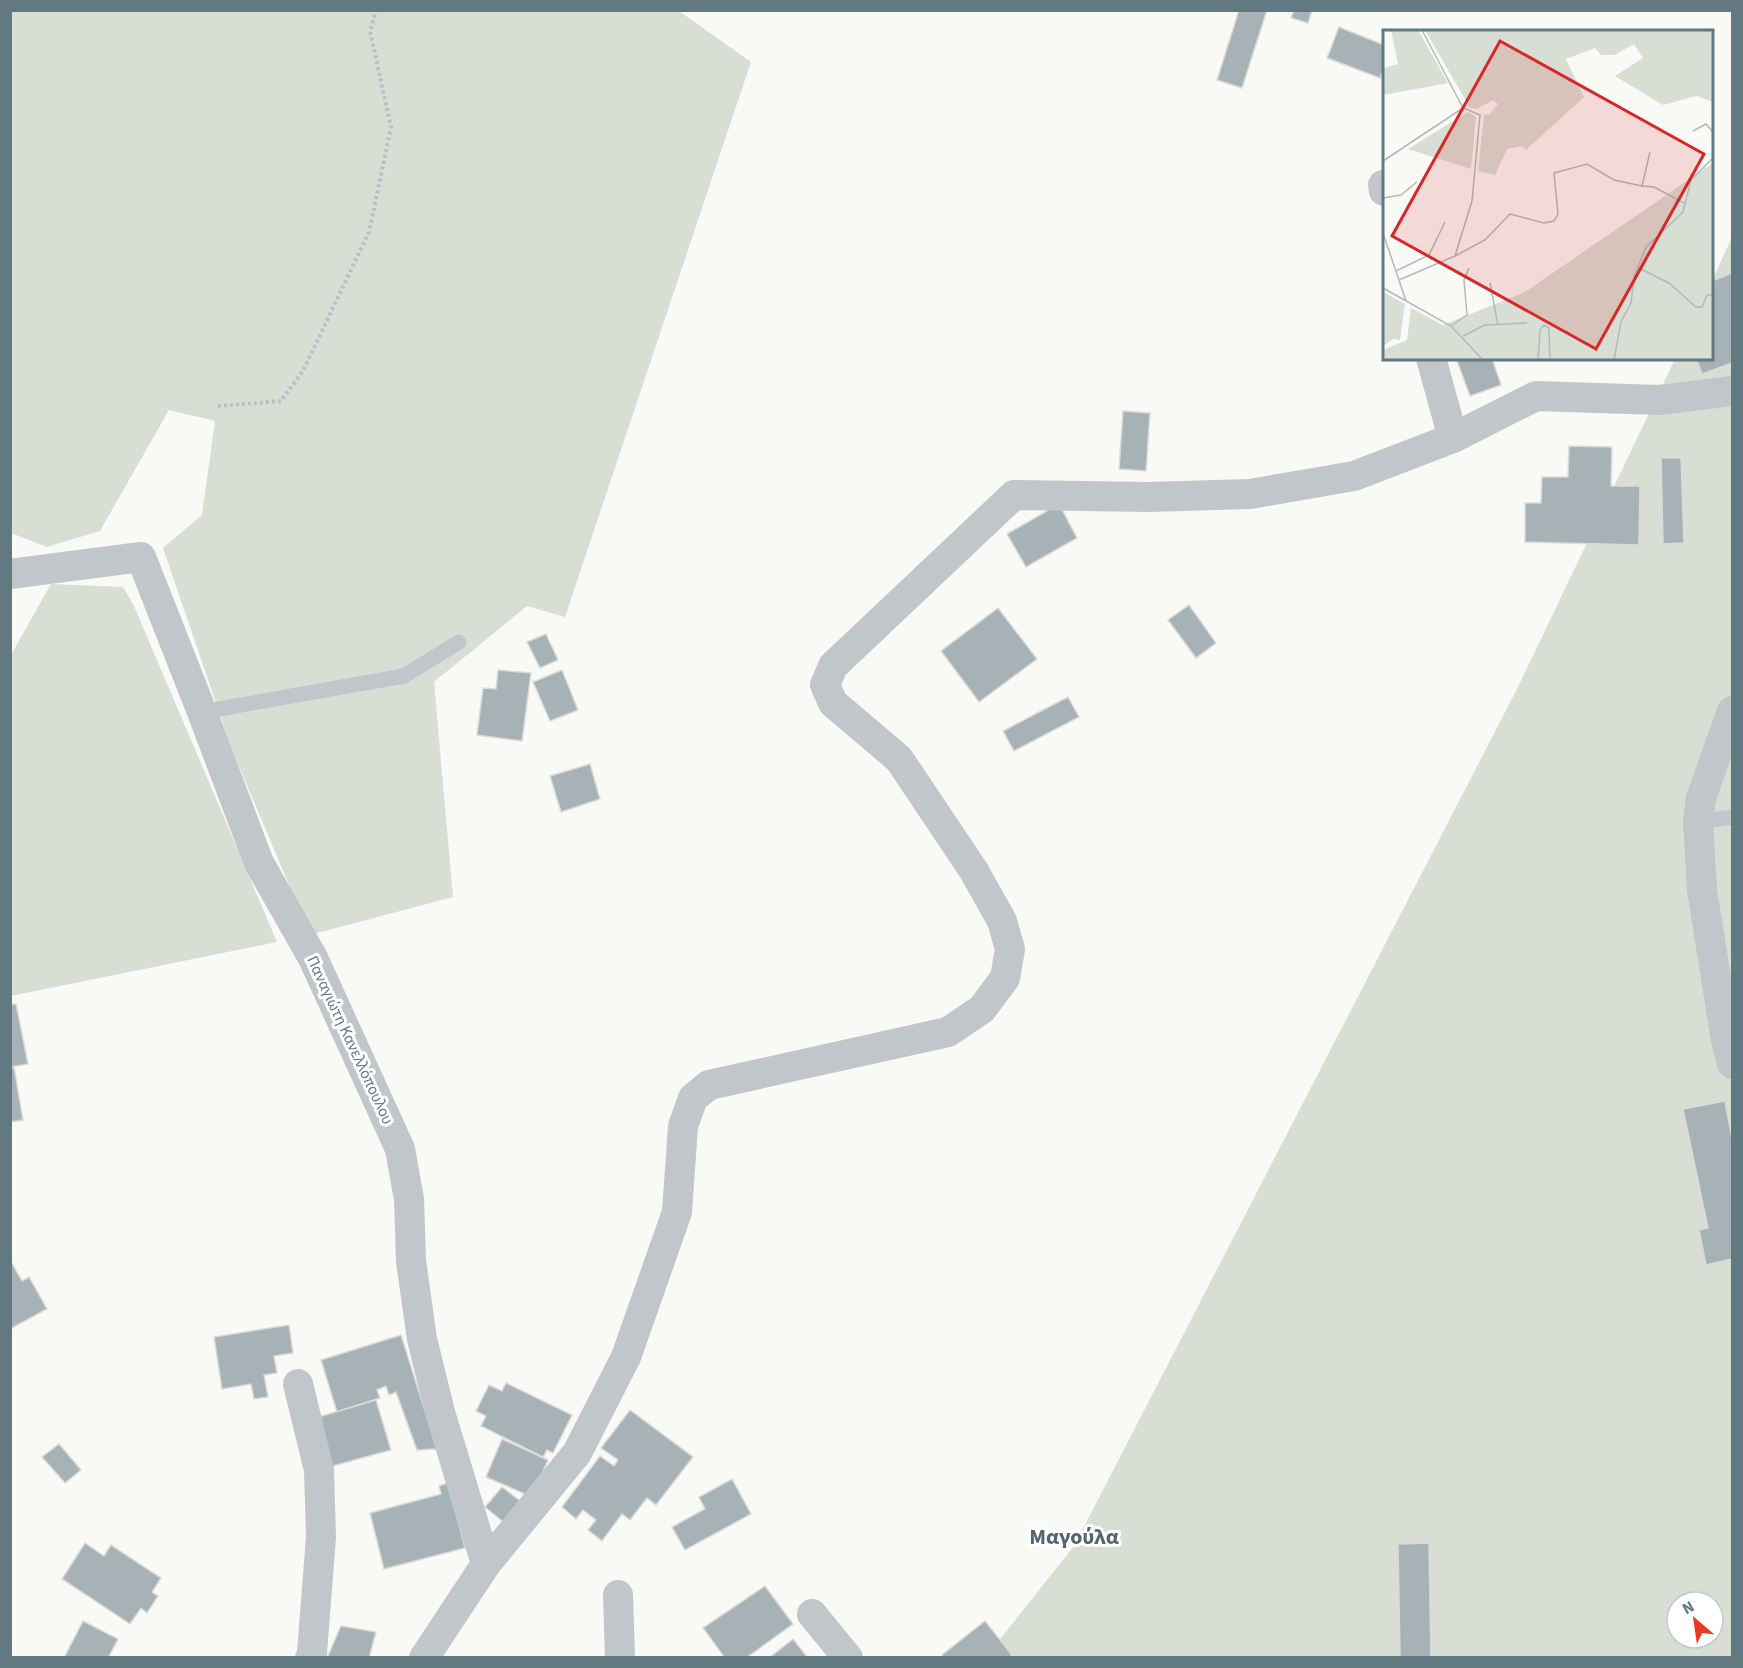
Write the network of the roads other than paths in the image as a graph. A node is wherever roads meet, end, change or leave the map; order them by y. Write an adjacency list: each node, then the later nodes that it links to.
1 (1432, 360): 3 (street)
2 (1732, 391): 3 (street)
3 (1453, 438): 13 (street)
4 (10, 574): 7 (street, Παναγιώτη Κανελλόπουλου)
5 (459, 642): 7 (lane)
6 (1732, 711): 9 (street)
7 (202, 712): 13 (street, Παναγιώτη Κανελλόπουλου)
8 (1732, 817): 9 (lane)
9 (1698, 822): 10 (street)
10 (1725, 982): 11 (street)
11 (1732, 1064)
12 (298, 1384): 16 (street)
13 (486, 1564): 17 (street)
14 (618, 1595): 18 (street)
15 (812, 1614): 19 (street)
16 (310, 1658)
17 (424, 1658)
18 (620, 1658)
19 (848, 1658)

